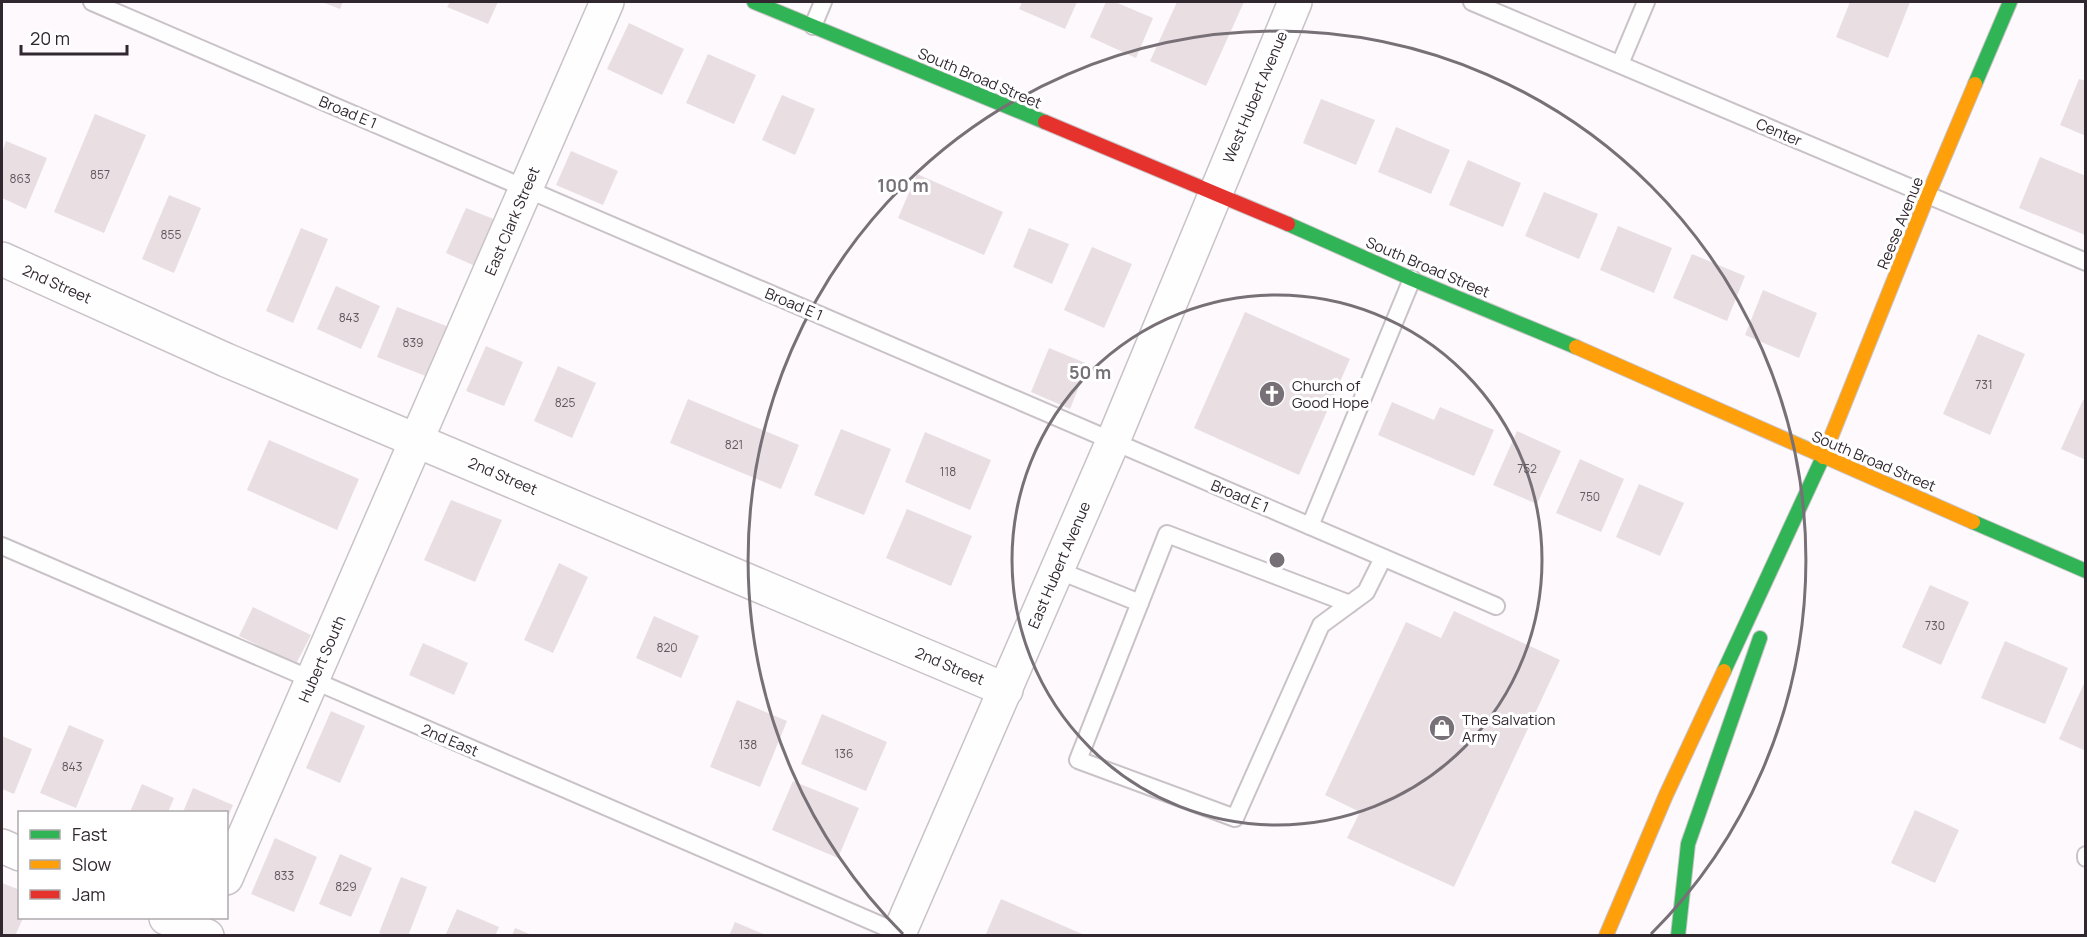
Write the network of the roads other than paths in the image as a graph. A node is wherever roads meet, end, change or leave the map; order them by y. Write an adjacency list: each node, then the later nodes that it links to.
1 (92, 2): 11 (lane, Broad E 1)
2 (607, 2): 11 (street, East Clark Street)
3 (754, 2): 9 (main road, South Broad Street)
4 (823, 2): 9 (lane)
5 (1296, 2): 12 (street, West Hubert Avenue)
6 (1472, 2): 10 (lane, Center)
7 (1646, 2): 10 (lane)
8 (2010, 2): 13 (main road, Reese Avenue)
9 (813, 26): 12 (main road, South Broad Street)
10 (1620, 64): 13 (lane, Center)
11 (526, 188): 17 (street, East Clark Street); 18 (lane, Broad E 1)
12 (1215, 193): 16 (main road, South Broad Street); 18 (street, East Hubert Avenue)
13 (1928, 195): 15 (lane, Center); 19 (main road, Reese Avenue)
14 (2, 259): 17 (street, 2nd Street)
15 (2085, 262)
16 (1412, 279): 19 (main road, South Broad Street); 20 (lane)
17 (417, 440): 30 (street, Hubert South); 31 (street, 2nd Street)
18 (1113, 441): 20 (lane, Broad E 1); 23 (street, East Hubert Avenue)
19 (1823, 457): 24 (main road, South Broad Street); 25 (main road); 38 (main road)
20 (1310, 526): 22 (lane, Broad E 1)
21 (2, 546): 30 (lane, 2nd East)
22 (1383, 558): 27 (lane); 28 (lane, Broad E 1)
23 (1058, 570): 26 (lane); 31 (street, East Hubert Avenue)
24 (2085, 571)
25 (1776, 590)
26 (1140, 603): 27 (lane); 27 (lane)
27 (1350, 604)
28 (1496, 606)
29 (1765, 623): 39 (main road)
30 (312, 680): 34 (street, Hubert South); 37 (lane, 2nd East)
31 (1006, 690): 37 (street, East Hubert Avenue)
32 (2, 846): 33 (street)
33 (18, 853)
34 (228, 873)
35 (169, 919): 36 (street)
36 (205, 930)
37 (899, 934)
38 (1606, 936)
39 (1678, 936)

